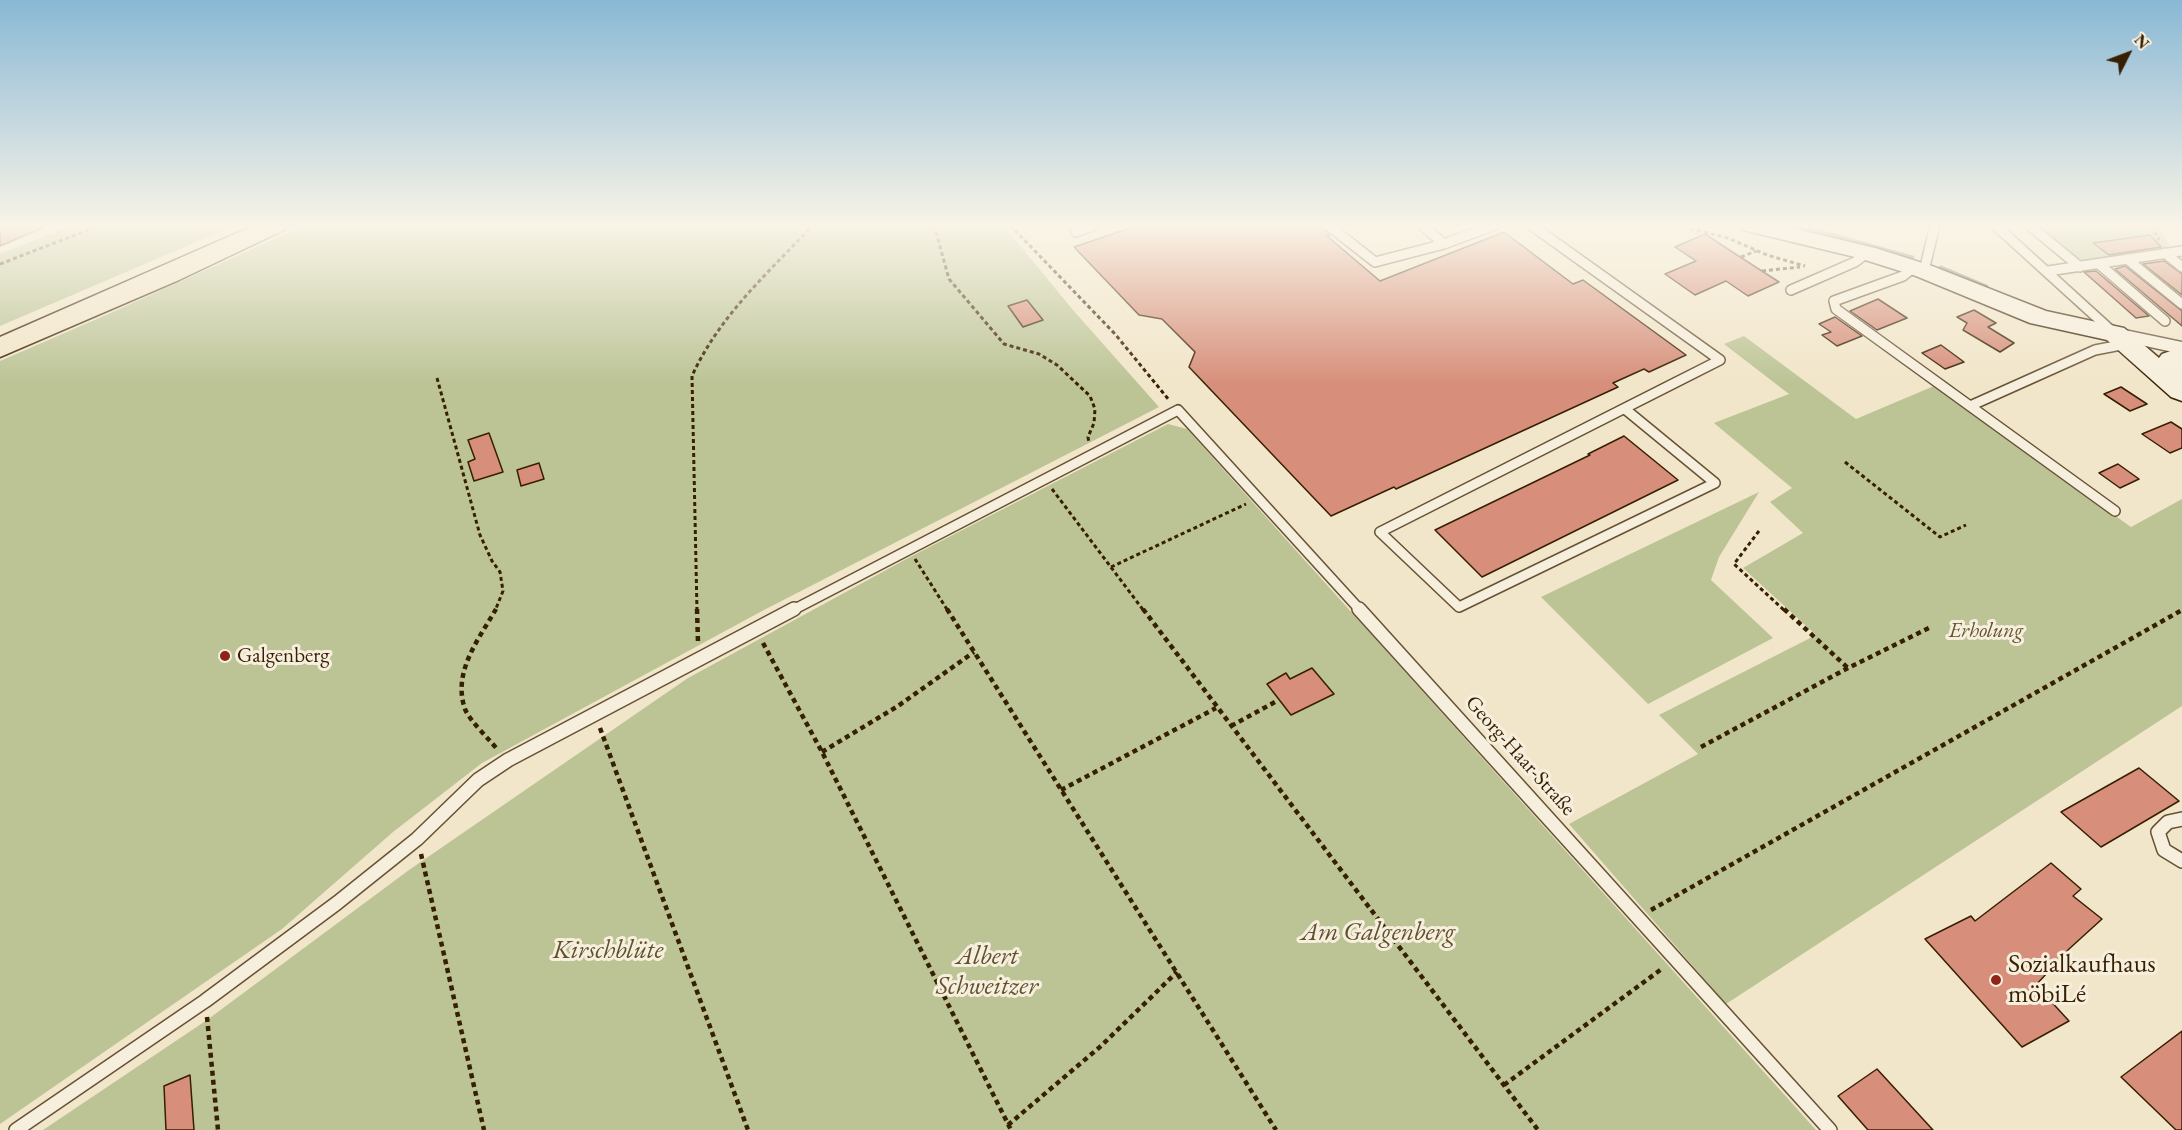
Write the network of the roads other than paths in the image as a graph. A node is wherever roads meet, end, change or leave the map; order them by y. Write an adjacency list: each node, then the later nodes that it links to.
1 (131, 278): 13 (main road)
2 (161, 278): 15 (main road)
3 (1605, 278): 20 (lane)
4 (1819, 278): 10 (lane)
5 (1898, 278): 19 (lane)
6 (1938, 278): 14 (street)
7 (2055, 278): 14 (lane)
8 (2115, 278): 12 (lane)
9 (2150, 278): 11 (lane)
10 (1791, 290)
11 (2182, 304)
12 (2165, 321)
13 (0, 332)
14 (2121, 339): 16 (street); 18 (street); 19 (lane)
15 (0, 348)
16 (2182, 348)
17 (2182, 355): 18 (street)
18 (2181, 391)
19 (1970, 406): 21 (lane)
20 (1625, 409): 20 (lane)
21 (2115, 511)
22 (2182, 819): 23 (lane)
23 (2182, 861)
24 (16, 1130): 25 (lane, Georg-Haar-Straße)
25 (1830, 1130)

